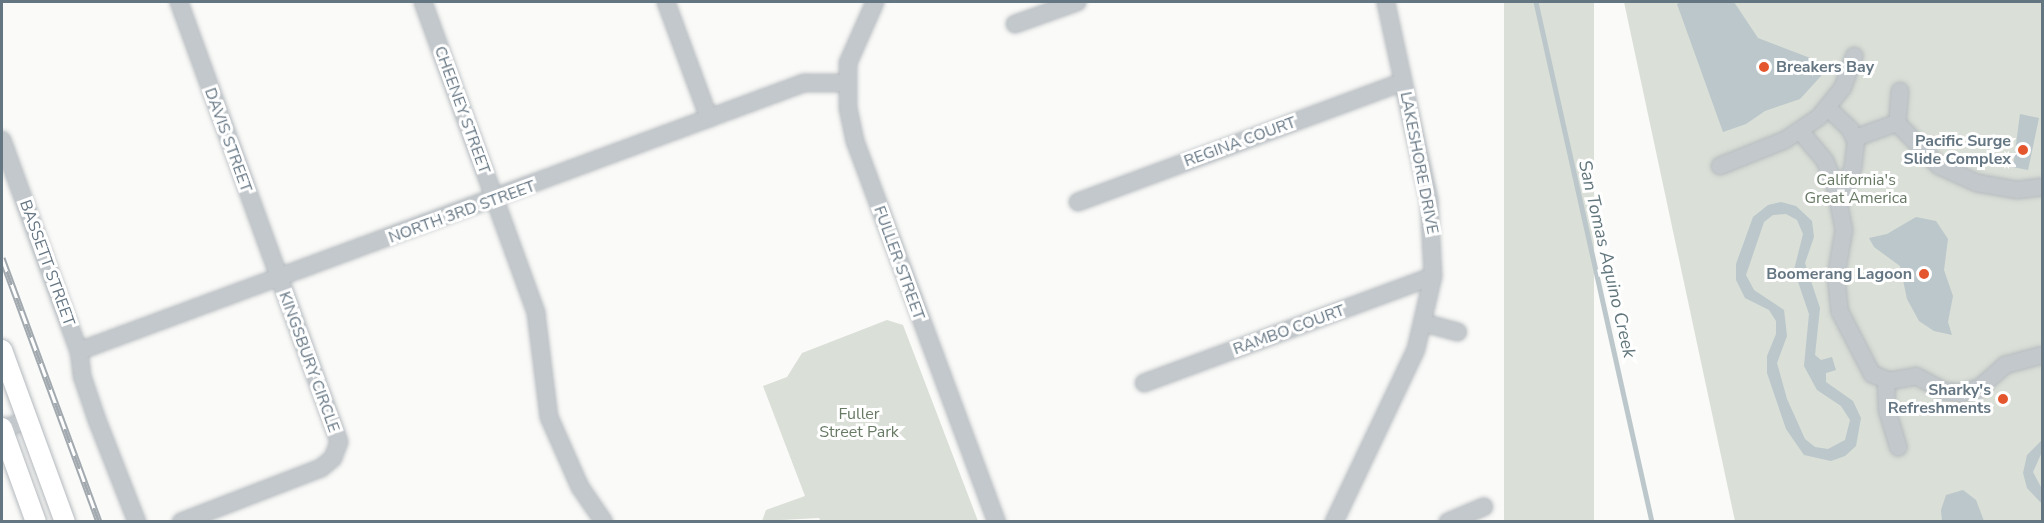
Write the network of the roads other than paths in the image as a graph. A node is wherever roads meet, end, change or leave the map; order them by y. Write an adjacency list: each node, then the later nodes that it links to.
1 (178, 2): 24 (street, DAVIS STREET)
2 (423, 2): 20 (street, CHEENEY STREET)
3 (666, 2): 13 (street)
4 (875, 2): 10 (street, FULLER STREET)
5 (1077, 2): 7 (street)
6 (1386, 2): 9 (street, LAKESHORE DRIVE)
7 (1015, 24)
8 (1854, 56): 12 (street)
9 (1403, 82): 21 (street, REGINA COURT); 23 (street, LAKESHORE DRIVE)
10 (846, 83): 13 (street, NORTH 3RD STREET); 41 (street, FULLER STREET)
11 (1900, 91): 14 (street)
12 (1828, 108): 15 (street); 16 (street)
13 (710, 118): 20 (street, NORTH 3RD STREET)
14 (1897, 123): 16 (street); 19 (street)
15 (1800, 131): 18 (street); 22 (street)
16 (1855, 138): 22 (street)
17 (2, 140): 28 (street, BASSETT STREET)
18 (1720, 166)
19 (2043, 187)
20 (495, 201): 24 (street, NORTH 3RD STREET); 40 (street, CHEENEY STREET)
21 (1078, 202)
22 (1839, 204): 30 (street)
23 (1433, 276): 25 (street, LAKESHORE DRIVE); 31 (street, RAMBO COURT)
24 (278, 279): 28 (street, NORTH 3RD STREET); 39 (street, KINGSBURY CIRCLE)
25 (1424, 323): 26 (street); 42 (street, LAKESHORE DRIVE)
26 (1458, 332)
27 (2, 350): 32 (main road)
28 (79, 351): 38 (street)
29 (2043, 355): 30 (street)
30 (1886, 380): 34 (street)
31 (1144, 383)
32 (28, 420): 33 (street); 37 (main road)
33 (2, 429): 36 (main road)
34 (1898, 447)
35 (1484, 507): 43 (street)
36 (36, 522)
37 (65, 522)
38 (137, 522)
39 (181, 522)
40 (603, 522)
41 (997, 522)
42 (1334, 522)
43 (1448, 522)

